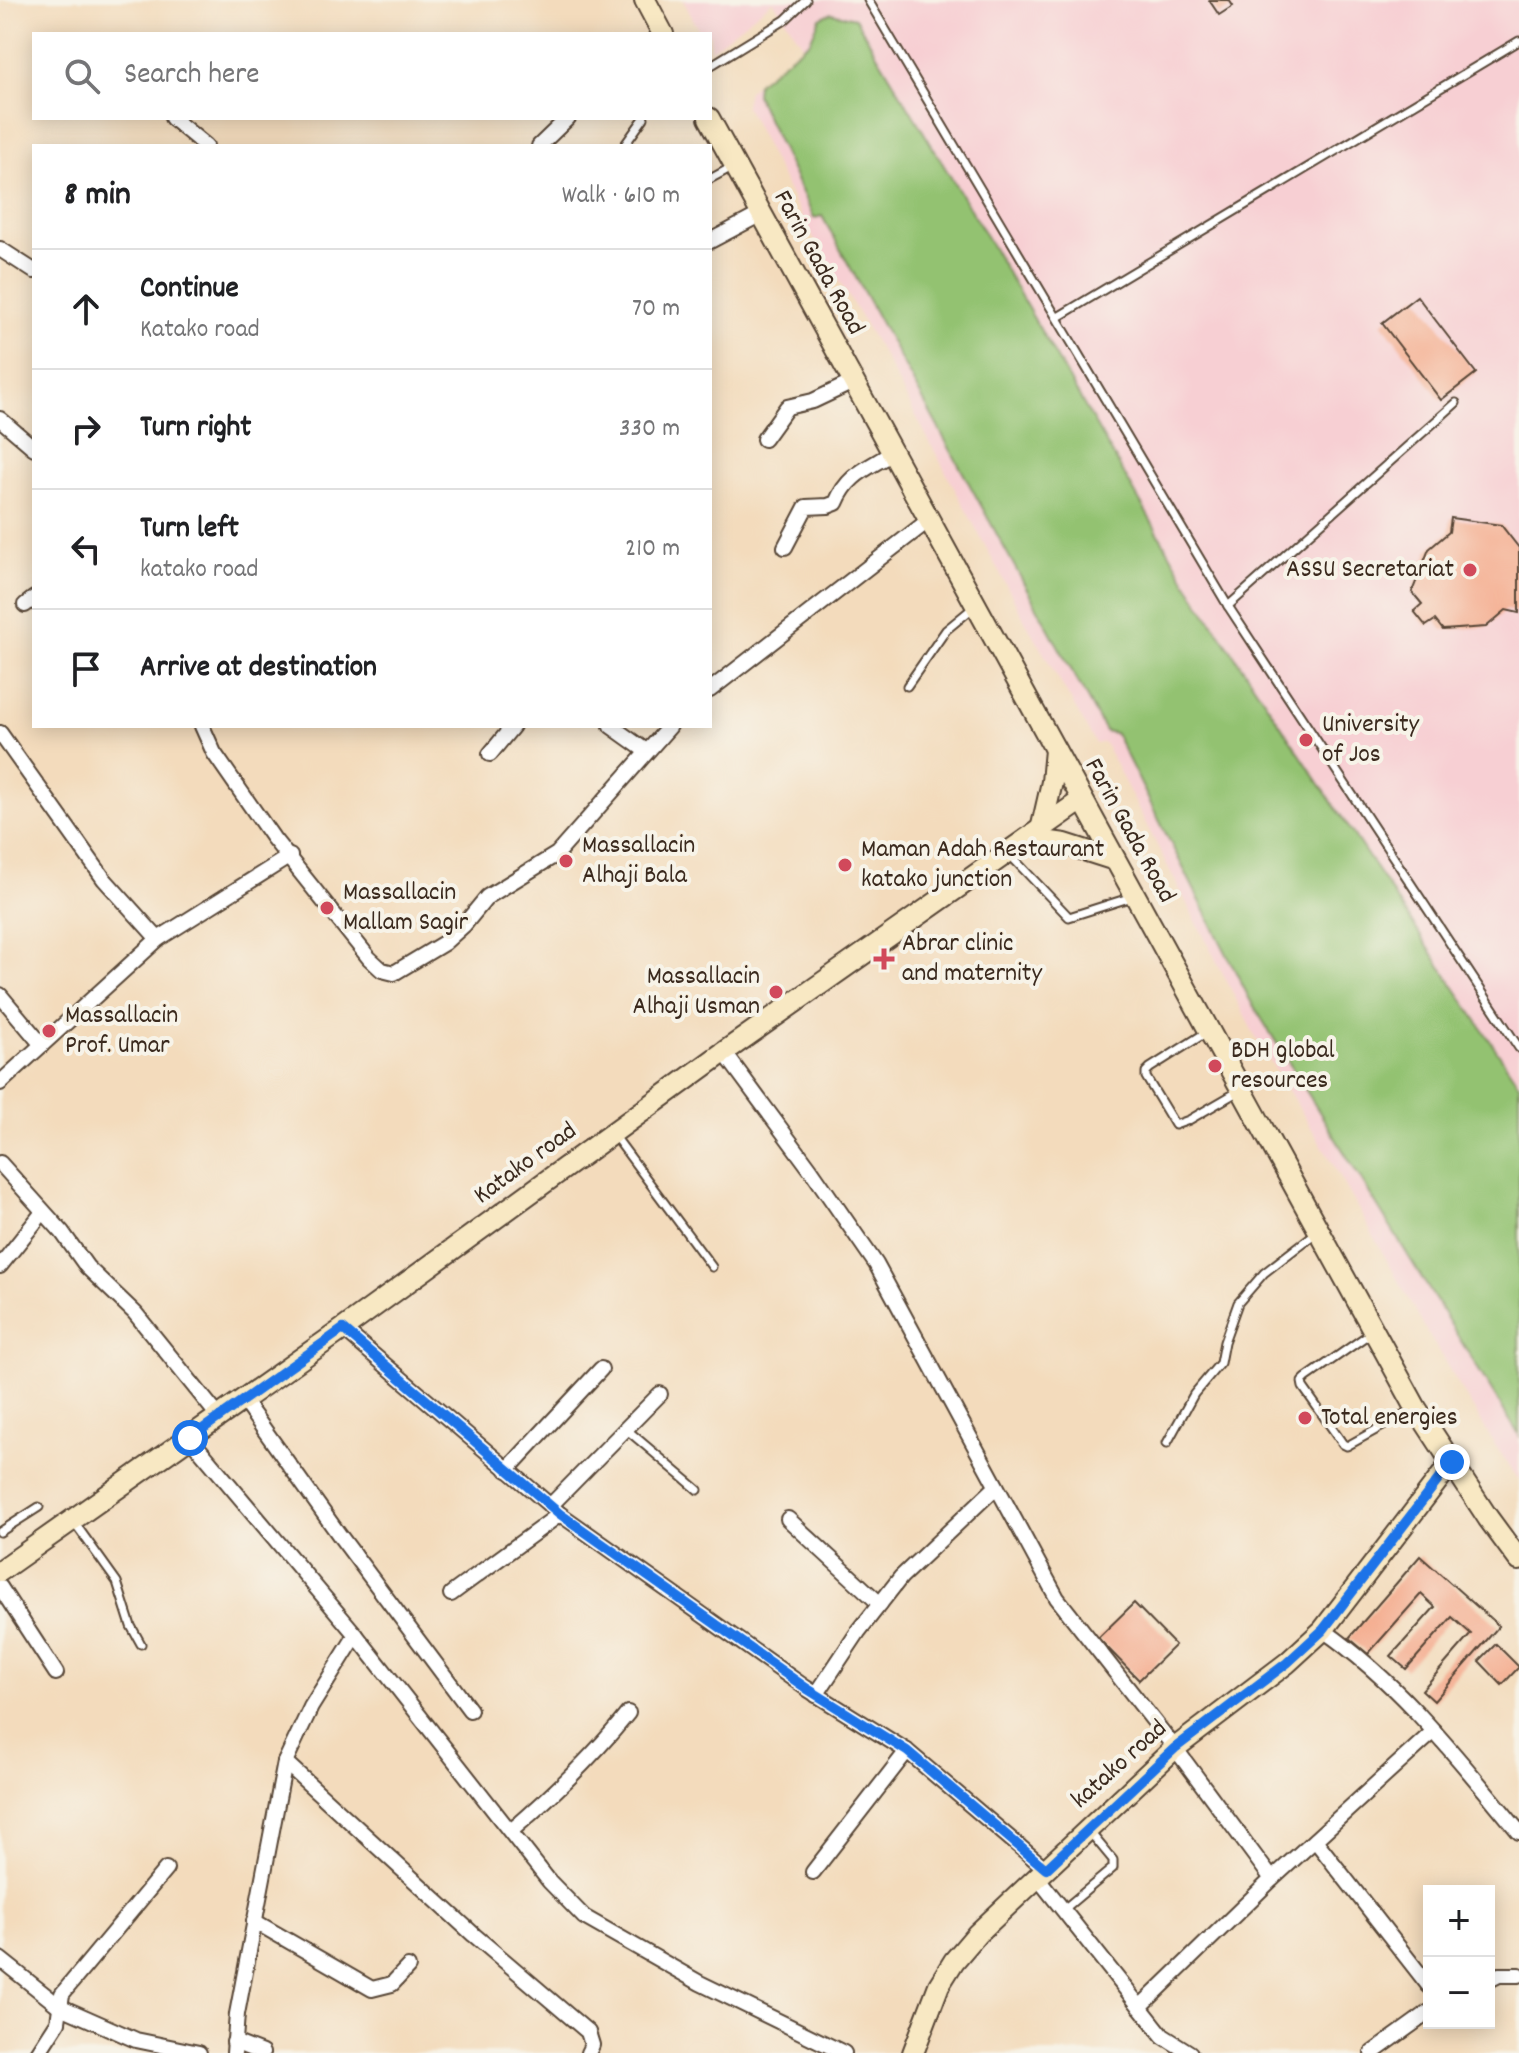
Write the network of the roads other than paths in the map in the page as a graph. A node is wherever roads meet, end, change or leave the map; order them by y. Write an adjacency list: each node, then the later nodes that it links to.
1 (645, 0): 4 (street)
2 (806, 0): 6 (lane)
3 (868, 0): 20 (lane)
4 (660, 32)
5 (1519, 41): 20 (lane)
6 (712, 65)
7 (174, 120): 11 (street)
8 (566, 120): 12 (street)
9 (643, 120): 13 (lane)
10 (710, 120): 14 (street, Farin Gada Road)
11 (204, 144)
12 (541, 144)
13 (628, 144)
14 (735, 165): 15 (lane); 16 (street, Farin Gada Road)
15 (712, 178)
16 (761, 214): 17 (street); 21 (street, Farin Gada Road)
17 (712, 240)
18 (0, 249): 19 (street)
19 (32, 270)
20 (1058, 317): 30 (lane)
21 (853, 382): 24 (street); 26 (street, Farin Gada Road)
22 (1456, 403): 30 (lane)
23 (0, 419): 25 (street)
24 (764, 439)
25 (32, 446)
26 (892, 453): 27 (street, Farin Gada Road); 28 (street)
27 (929, 520): 29 (street, Farin Gada Road); 32 (street)
28 (785, 547)
29 (976, 606): 31 (lane); 38 (street, Farin Gada Road)
30 (1228, 606): 51 (lane)
31 (907, 686)
32 (712, 688)
33 (203, 728): 44 (street)
34 (511, 728): 40 (street)
35 (614, 728): 39 (street)
36 (668, 728): 39 (street)
37 (0, 733): 47 (street)
38 (1055, 750): 41 (street, Farin Gada Road); 42 (street)
39 (646, 751): 44 (street)
40 (490, 754)
41 (1082, 800): 42 (street, Katako road); 45 (street, Farin Gada Road)
42 (1035, 835): 43 (street, Katako road); 45 (street)
43 (1008, 853): 46 (lane); 52 (street, Katako road)
44 (290, 856): 47 (street)
45 (1115, 860): 46 (street, Farin Gada Road)
46 (1135, 897): 49 (street, Farin Gada Road)
47 (158, 939): 50 (street)
48 (0, 995): 50 (street)
49 (1209, 1031): 54 (street, Farin Gada Road); 54 (lane)
50 (42, 1045): 53 (street)
51 (1519, 1048)
52 (724, 1052): 55 (street, Katako road); 73 (street)
53 (0, 1083)
54 (1241, 1090): 58 (street, Farin Gada Road)
55 (613, 1133): 60 (lane); 61 (street, Katako road)
56 (0, 1163): 57 (street)
57 (43, 1212): 59 (street); 67 (street)
58 (1318, 1230): 62 (street, Farin Gada Road); 70 (lane)
59 (0, 1266)
60 (712, 1267)
61 (343, 1329): 65 (street, Katako road); 72 (street)
62 (1373, 1331): 66 (street, Farin Gada Road); 66 (lane)
63 (601, 1369): 72 (street)
64 (660, 1394): 68 (street)
65 (243, 1400): 67 (street, Katako road); 90 (street)
66 (1416, 1408): 71 (street, Farin Gada Road)
67 (219, 1417): 69 (street, Katako road)
68 (626, 1429): 74 (lane); 76 (street)
69 (190, 1438): 78 (street, Katako road); 86 (street)
70 (1167, 1443)
71 (1452, 1462): 80 (street, Farin Gada Road); 85 (street, katako road)
72 (507, 1470): 76 (street)
73 (996, 1487): 84 (street); 93 (street)
74 (698, 1490)
75 (39, 1507): 79 (lane)
76 (555, 1510): 83 (street); 89 (street)
77 (788, 1519): 84 (street)
78 (72, 1521): 81 (street, Katako road); 87 (lane)
79 (0, 1532)
80 (1519, 1560)
81 (0, 1571)
82 (0, 1587): 88 (street)
83 (451, 1594)
84 (880, 1604): 89 (street)
85 (1323, 1630): 92 (street); 93 (street, katako road)
86 (356, 1635): 95 (street); 97 (street)
87 (141, 1644)
88 (56, 1673)
89 (816, 1695): 94 (street)
90 (470, 1710)
91 (628, 1713): 97 (street)
92 (1434, 1731): 98 (street); 99 (street)
93 (1175, 1748): 96 (street, katako road); 103 (street)
94 (907, 1751): 101 (street); 102 (street)
95 (285, 1762): 105 (street); 118 (street)
96 (1088, 1829): 102 (street, katako road); 104 (lane)
97 (511, 1831): 119 (street)
98 (1519, 1832)
99 (1315, 1840): 103 (street); 110 (street)
100 (166, 1869): 111 (street)
101 (813, 1872)
102 (1041, 1873): 104 (street); 120 (street, katako road)
103 (1272, 1879): 112 (street)
104 (1063, 1910): 112 (street)
105 (254, 1921): 107 (street); 114 (street)
106 (0, 1959): 111 (street)
107 (408, 1967)
108 (1519, 1975): 109 (street)
109 (1495, 1977)
110 (1423, 1978)
111 (59, 2006): 115 (street); 116 (street)
112 (1140, 2007): 121 (street)
113 (1423, 2016): 122 (street)
114 (234, 2048): 117 (street)
115 (38, 2053)
116 (199, 2053)
117 (262, 2053)
118 (588, 2053)
119 (844, 2053)
120 (913, 2053)
121 (1190, 2053)
122 (1372, 2053)

